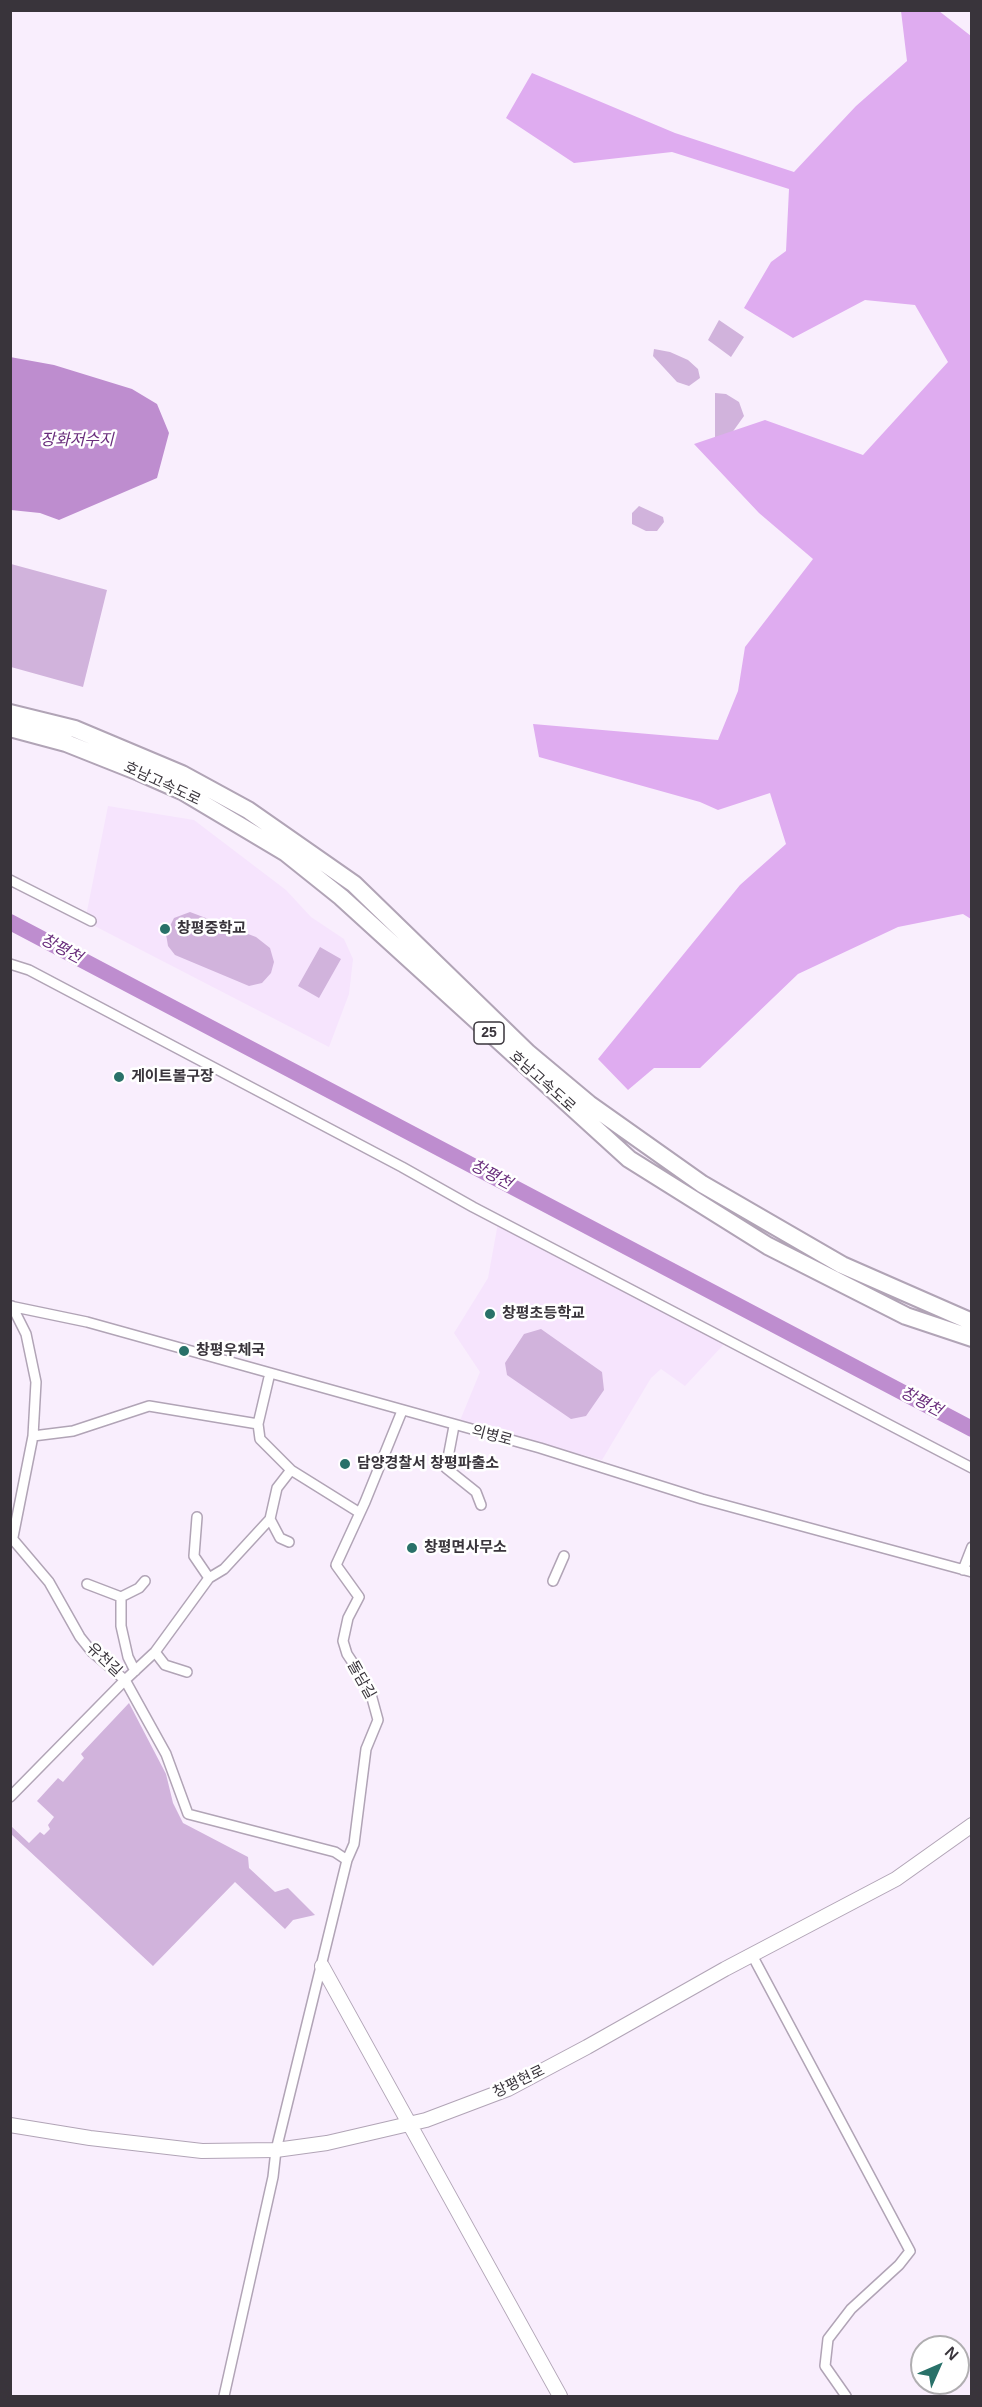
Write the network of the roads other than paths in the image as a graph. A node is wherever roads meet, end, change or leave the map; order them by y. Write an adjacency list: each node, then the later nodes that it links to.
1 (10, 713): 7 (highway, 호남고속도로 / 25)
2 (10, 728): 8 (highway, 호남고속도로 / 25)
3 (10, 880): 4 (street)
4 (91, 921)
5 (10, 964): 14 (street)
6 (11, 1306): 9 (street, 의병로); 13 (street)
7 (972, 1322)
8 (972, 1338)
9 (270, 1373): 10 (street, 의병로); 11 (street)
10 (402, 1411): 12 (street, 의병로); 17 (street, 돌담길)
11 (258, 1424): 13 (street); 15 (street)
12 (454, 1426): 16 (street); 24 (street, 의병로)
13 (33, 1436): 20 (street)
14 (972, 1468)
15 (291, 1470): 17 (street); 19 (street)
16 (481, 1505)
17 (360, 1514): 36 (street, 돌담길)
18 (197, 1517): 25 (street)
19 (270, 1519): 21 (street); 25 (street)
20 (12, 1537): 33 (street, 유천길)
21 (289, 1542)
22 (972, 1547): 24 (street)
23 (564, 1556): 27 (street)
24 (969, 1570)
25 (209, 1578): 30 (street)
26 (145, 1581): 29 (street)
27 (553, 1581)
28 (87, 1584): 29 (street)
29 (121, 1597): 31 (street)
30 (155, 1652): 31 (street); 32 (street)
31 (135, 1671): 33 (street)
32 (187, 1672)
33 (125, 1680): 34 (street, 유천길); 36 (street)
34 (10, 1797)
35 (972, 1825): 37 (main road, 창평현로)
36 (347, 1860): 38 (street)
37 (752, 1955): 39 (main road, 창평현로); 44 (street)
38 (322, 1966): 39 (main road); 41 (street)
39 (411, 2124): 41 (main road, 창평현로); 43 (main road)
40 (10, 2125): 41 (main road, 창평현로)
41 (276, 2150): 42 (street)
42 (224, 2397)
43 (560, 2397)
44 (846, 2397)

